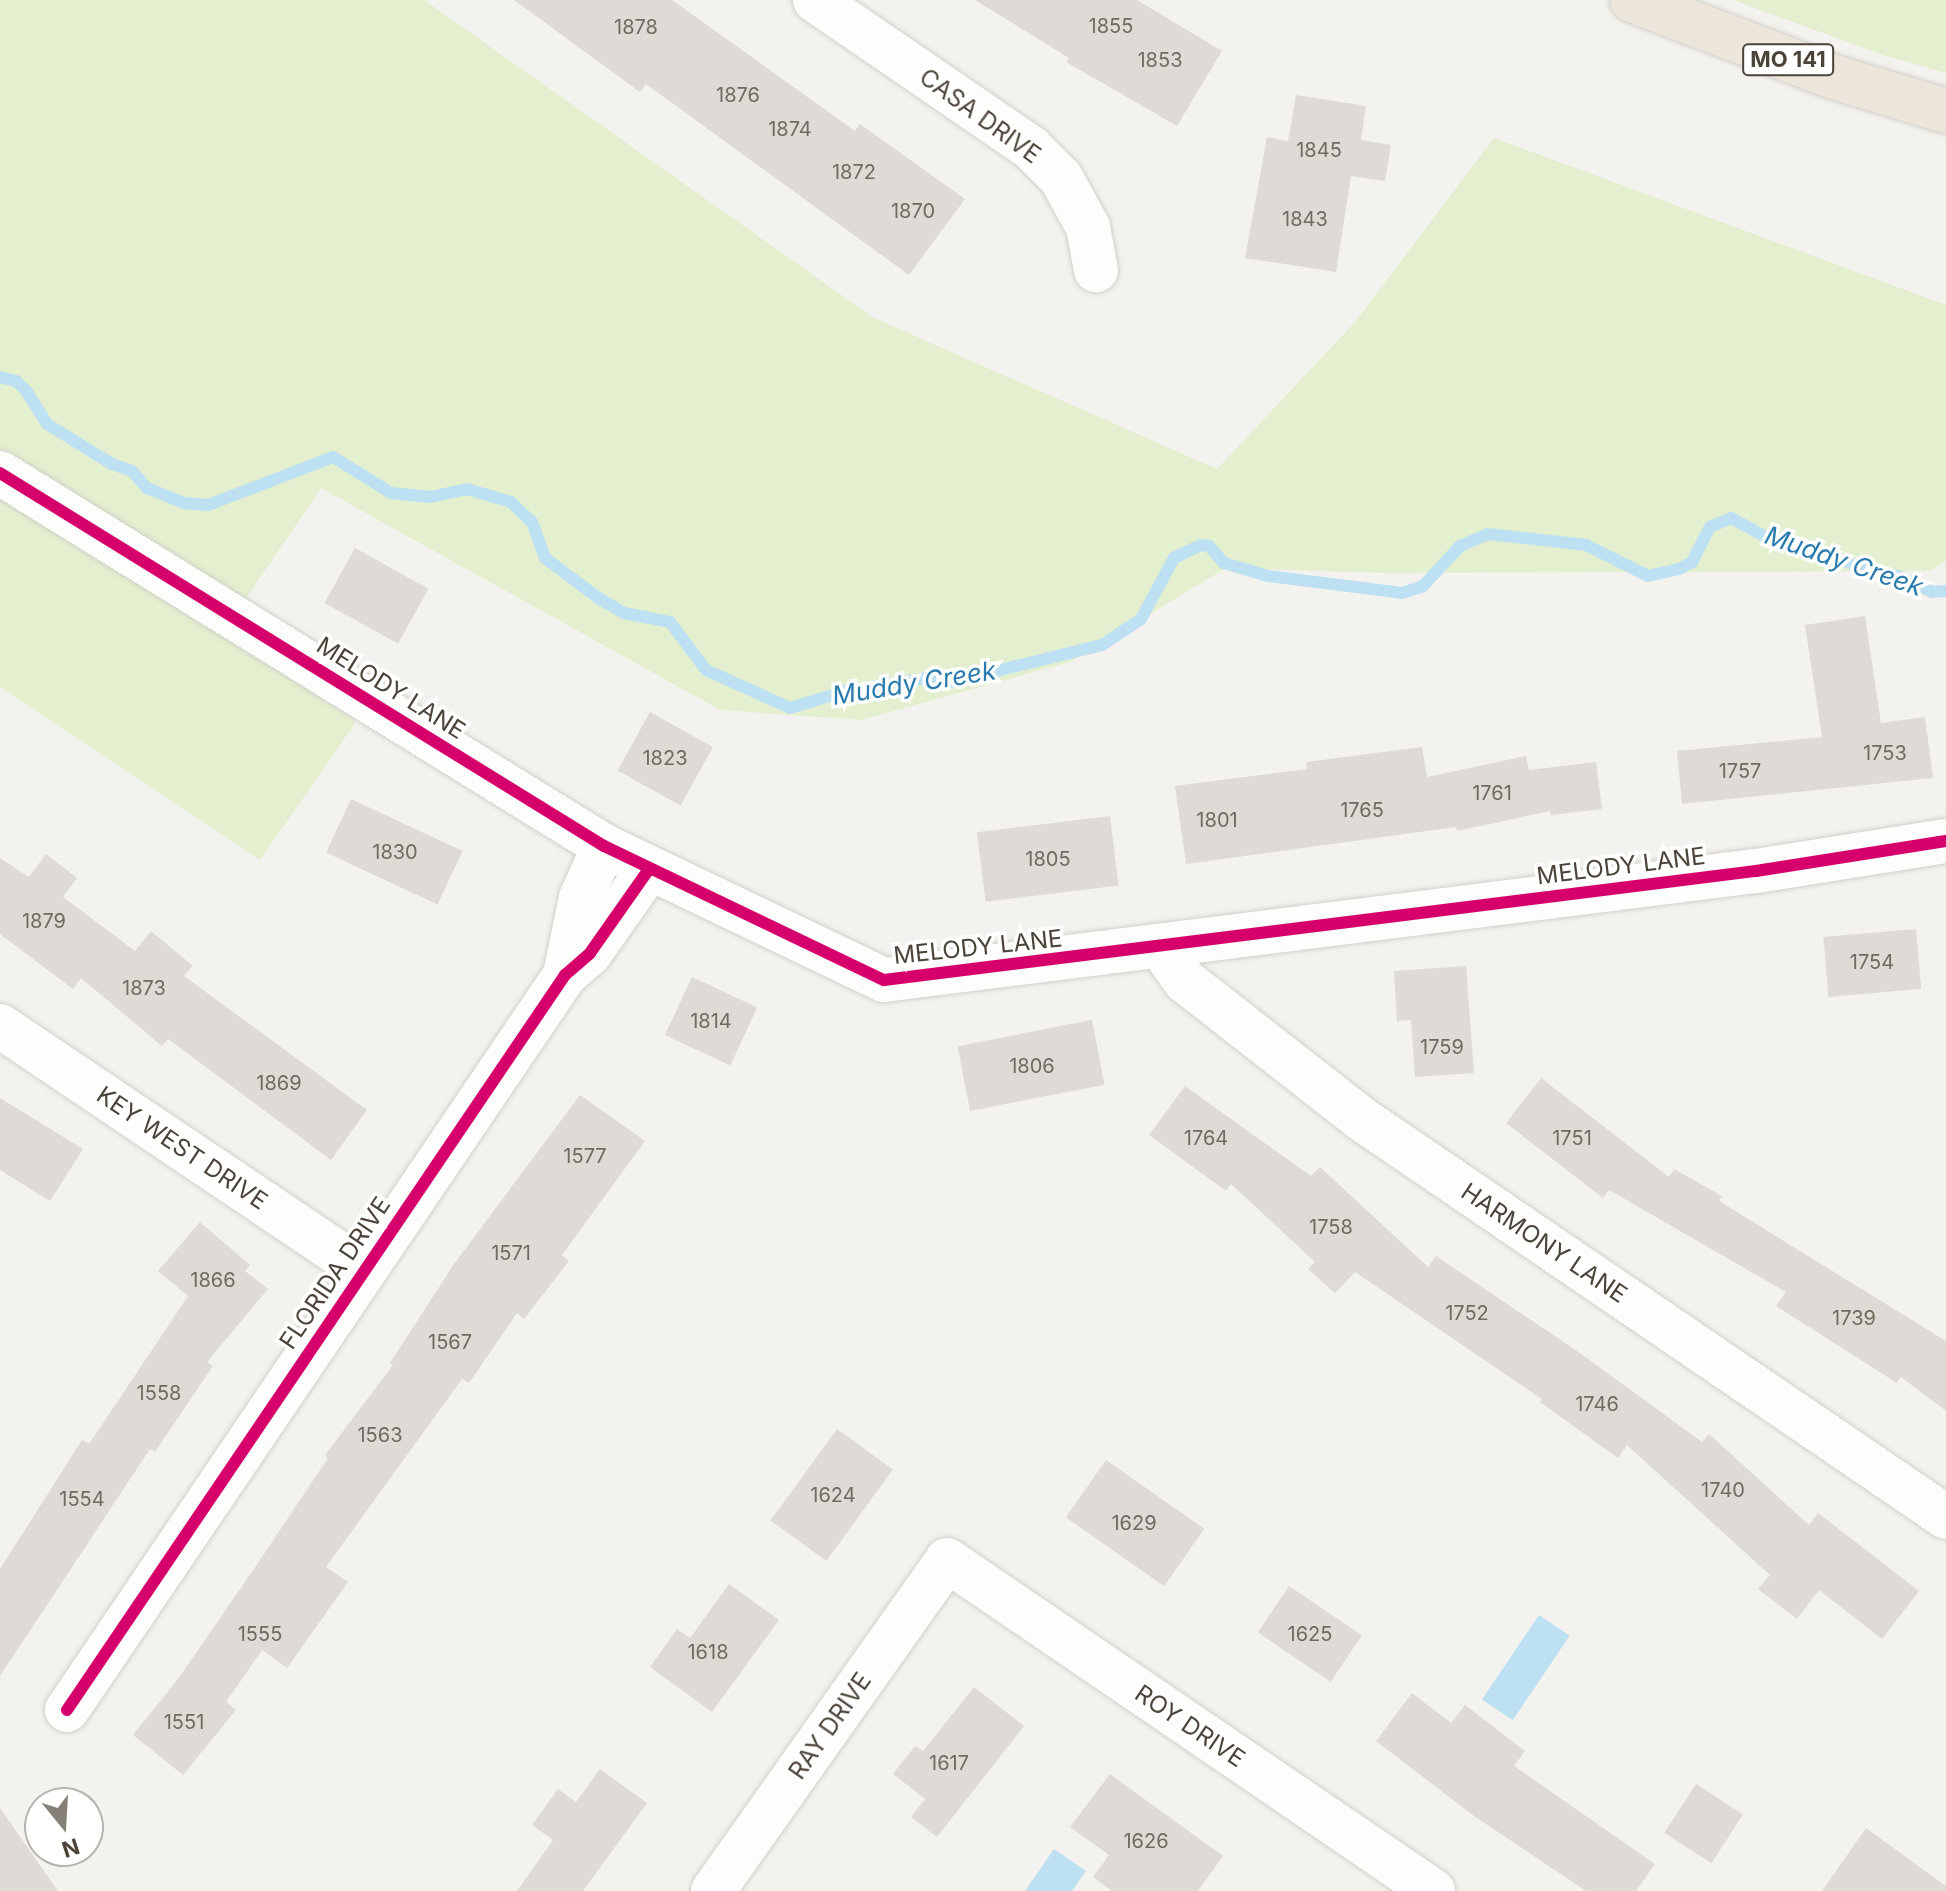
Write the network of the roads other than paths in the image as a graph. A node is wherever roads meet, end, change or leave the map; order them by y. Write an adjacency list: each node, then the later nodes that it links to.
1 (815, 0): 4 (street, CASA DRIVE)
2 (1632, 0): 3 (highway, MO 141)
3 (1946, 111)
4 (1096, 270)
5 (0, 473): 7 (street, MELODY LANE)
6 (1946, 841): 9 (street, MELODY LANE)
7 (604, 846): 8 (street, MELODY LANE); 10 (street, FLORIDA DRIVE)
8 (649, 869): 9 (street, MELODY LANE); 10 (street, FLORIDA DRIVE)
9 (1161, 947): 13 (street, HARMONY LANE)
10 (565, 975): 12 (street, FLORIDA DRIVE)
11 (0, 1026): 12 (street, KEY WEST DRIVE)
12 (363, 1270): 15 (street, FLORIDA DRIVE)
13 (1946, 1517)
14 (947, 1560): 16 (street, RAY DRIVE); 17 (street, ROY DRIVE)
15 (67, 1710)
16 (713, 1891)
17 (1433, 1891)

